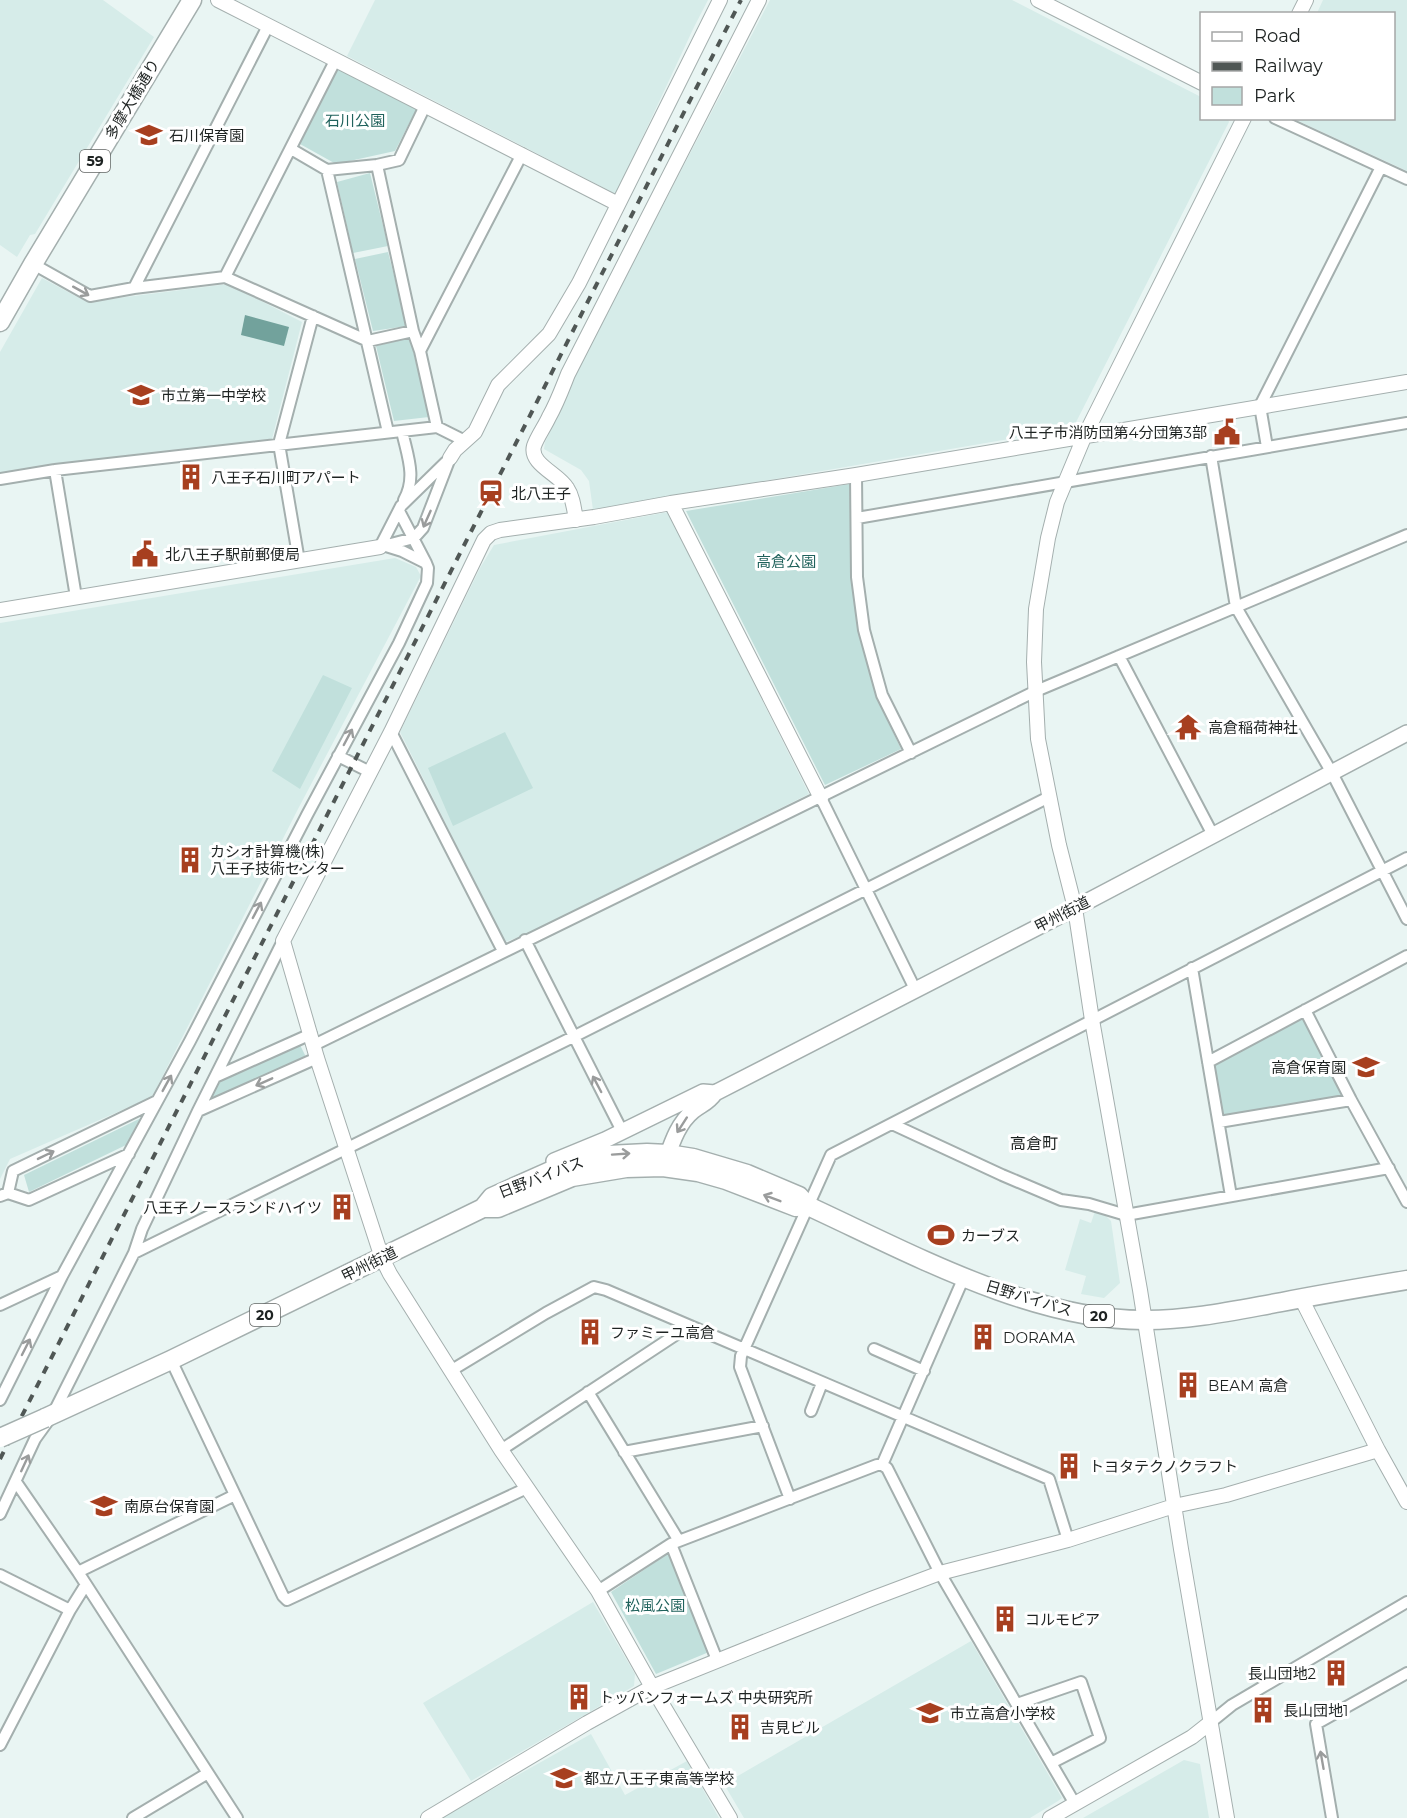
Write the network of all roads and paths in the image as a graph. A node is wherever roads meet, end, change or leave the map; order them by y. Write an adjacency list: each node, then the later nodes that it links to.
1 (192, 0): 19 (main road, 多摩大橋通り / 59)
2 (218, 0): 6 (street)
3 (720, 0): 18 (street)
4 (759, 0): 49 (street)
5 (1038, 0): 8 (street)
6 (268, 26): 7 (street); 21 (street)
7 (335, 61): 9 (street); 12 (street)
8 (1200, 82)
9 (425, 106): 13 (street); 14 (street)
10 (1243, 120): 33 (street)
11 (1279, 120): 15 (street)
12 (291, 149): 16 (street); 20 (street)
13 (522, 154): 18 (street); 26 (street)
14 (377, 165): 16 (street); 24 (street)
15 (1381, 167): 17 (street); 28 (street)
16 (327, 170): 25 (street)
17 (1407, 179)
18 (618, 204): 34 (street)
19 (33, 264): 21 (street, one-way to 21); 23 (main road, 多摩大橋通り / 59)
20 (225, 277): 21 (street); 22 (street)
21 (134, 288)
22 (313, 316): 25 (street); 35 (street)
23 (0, 322)
24 (413, 331): 25 (street); 26 (street)
25 (368, 341): 32 (street)
26 (420, 351): 30 (street)
27 (1407, 381): 28 (street)
28 (1260, 406): 33 (street); 36 (street)
29 (1407, 423): 36 (street)
30 (437, 427): 31 (street); 34 (street)
31 (402, 431): 32 (street); 38 (street)
32 (388, 432): 35 (street)
33 (1085, 435): 41 (street); 43 (street)
34 (465, 441): 39 (street)
35 (279, 444): 40 (street); 53 (street)
36 (1267, 447): 37 (street)
37 (1211, 456): 43 (street); 56 (street)
38 (408, 457): 44 (street); 47 (street)
39 (450, 458): 44 (street); 45 (street)
40 (55, 470): 42 (street); 55 (street)
41 (856, 475): 46 (street); 48 (street)
42 (0, 479)
43 (1066, 483): 48 (street); 59 (street)
44 (424, 485): 45 (street); 47 (street)
45 (435, 500): 51 (street, one-way to 51)
46 (672, 503): 49 (street); 67 (street)
47 (400, 509): 51 (street); 52 (street)
48 (857, 518): 62 (street)
49 (576, 520): 60 (street)
50 (1407, 535): 56 (street)
51 (414, 538): 52 (street); 54 (street)
52 (383, 546): 53 (street); 54 (street)
53 (299, 561): 55 (street)
54 (426, 563): 63 (street, one-way to 54)
55 (76, 597): 57 (street)
56 (1236, 607): 58 (street); 65 (street)
57 (0, 610)
58 (1119, 656): 59 (street); 68 (street)
59 (1036, 691): 62 (street); 66 (street)
60 (391, 732): 64 (street); 76 (street)
61 (1407, 733): 65 (main road, 甲州街道)
62 (911, 753): 67 (street)
63 (338, 756): 64 (street); 88 (street, one-way to 63)
64 (370, 772): 75 (street)
65 (1332, 773): 68 (main road, 甲州街道); 70 (street)
66 (1049, 797): 71 (street); 72 (street)
67 (820, 798): 71 (street); 74 (street)
68 (1213, 835): 72 (main road, 甲州街道)
69 (1407, 858): 70 (street)
70 (1382, 872): 73 (street); 78 (street)
71 (867, 889): 79 (street); 82 (street)
72 (1075, 908): 79 (main road, 甲州街道); 81 (street)
73 (1407, 920)
74 (525, 940): 76 (street); 82 (street)
75 (283, 941): 83 (street); 85 (street)
76 (503, 951): 83 (street)
77 (1407, 956): 80 (street)
78 (1192, 968): 81 (street); 84 (street)
79 (915, 989): 86 (main road, 甲州街道)
80 (1305, 1010): 84 (street); 87 (street)
81 (1092, 1020): 91 (street); 103 (street)
82 (573, 1037): 92 (street, one-way to 82); 93 (street)
83 (314, 1046): 85 (street); 89 (street, one-way to 89); 93 (street)
84 (1208, 1062): 90 (street)
85 (215, 1077): 89 (street)
86 (715, 1093): 92 (main road, 甲州街道); 95 (main road, 甲州街道, one-way to 95)
87 (1351, 1100): 90 (street); 96 (street)
88 (157, 1101): 94 (street); 98 (street, one-way to 88)
89 (198, 1111): 104 (street)
90 (1219, 1122): 99 (street)
91 (892, 1124): 101 (street); 103 (street)
92 (622, 1131): 97 (main road, 甲州街道)
93 (346, 1148): 104 (street); 105 (street)
94 (129, 1154): 98 (street); 106 (street)
95 (666, 1161): 97 (main road, 日野バイパス / 20, one-way to 95); 101 (main road, 日野バイパス / 20); 102 (main road, 甲州街道 / 20)
96 (1389, 1168): 99 (street); 100 (street)
97 (506, 1190): 102 (main road, 日野バイパス / 20)
98 (4, 1195)
99 (1231, 1196): 103 (street)
100 (1407, 1202)
101 (808, 1206): 107 (main road, 日野バイパス / 20); 113 (street)
102 (483, 1208): 105 (main road, 甲州街道 / 20)
103 (1126, 1215): 111 (street)
104 (134, 1253): 122 (street)
105 (382, 1258): 115 (main road, 甲州街道 / 20); 116 (street)
106 (62, 1276): 110 (street); 120 (street, one-way to 106)
107 (964, 1277): 111 (main road, 日野バイパス / 20); 117 (street)
108 (1407, 1280): 109 (main road, 日野バイパス / 20)
109 (1301, 1299): 111 (main road, 日野バイパス / 20); 127 (street)
110 (0, 1305)
111 (1144, 1320): 135 (street)
112 (688, 1326): 113 (street); 116 (street); 119 (street)
113 (744, 1349): 118 (street); 124 (street)
114 (874, 1349): 117 (street)
115 (171, 1360): 122 (main road, 甲州街道 / 20); 132 (street)
116 (452, 1370): 126 (street)
117 (924, 1371): 123 (street)
118 (822, 1383): 121 (street); 123 (street)
119 (588, 1392): 126 (street); 128 (street)
120 (0, 1400)
121 (811, 1411)
122 (49, 1416): 125 (main road, 甲州街道 / 20, bridge); 130 (street, one-way to 122)
123 (903, 1417): 129 (street); 137 (street)
124 (764, 1426): 128 (street); 133 (street)
125 (0, 1438)
126 (501, 1450): 131 (street)
127 (1378, 1450): 134 (street); 135 (street)
128 (624, 1452): 138 (street)
129 (882, 1465): 133 (street); 140 (street)
130 (16, 1482): 136 (street); 139 (street)
131 (527, 1488): 132 (street); 143 (street)
132 (235, 1495): 139 (street)
133 (790, 1499): 138 (street)
134 (1407, 1502)
135 (1174, 1506): 137 (street); 150 (street)
136 (0, 1514)
137 (1068, 1540): 140 (street)
138 (675, 1543): 143 (street); 146 (street)
139 (78, 1572): 142 (street)
140 (940, 1572): 146 (street); 149 (street)
141 (0, 1575): 145 (street)
142 (86, 1586): 145 (street); 153 (street)
143 (598, 1591): 148 (street)
144 (1407, 1602): 150 (street)
145 (70, 1610): 151 (street)
146 (717, 1660): 148 (street)
147 (1407, 1673): 161 (street, one-way to 147)
148 (652, 1688): 157 (street); 158 (street)
149 (1017, 1704): 152 (street); 152 (street)
150 (1211, 1722): 154 (street); 160 (street)
151 (0, 1744)
152 (1051, 1763): 154 (street)
153 (208, 1773): 155 (street); 156 (street)
154 (1075, 1804): 159 (street)
155 (132, 1818)
156 (237, 1818)
157 (428, 1818)
158 (729, 1818)
159 (1050, 1818)
160 (1227, 1818)
161 (1332, 1818)

